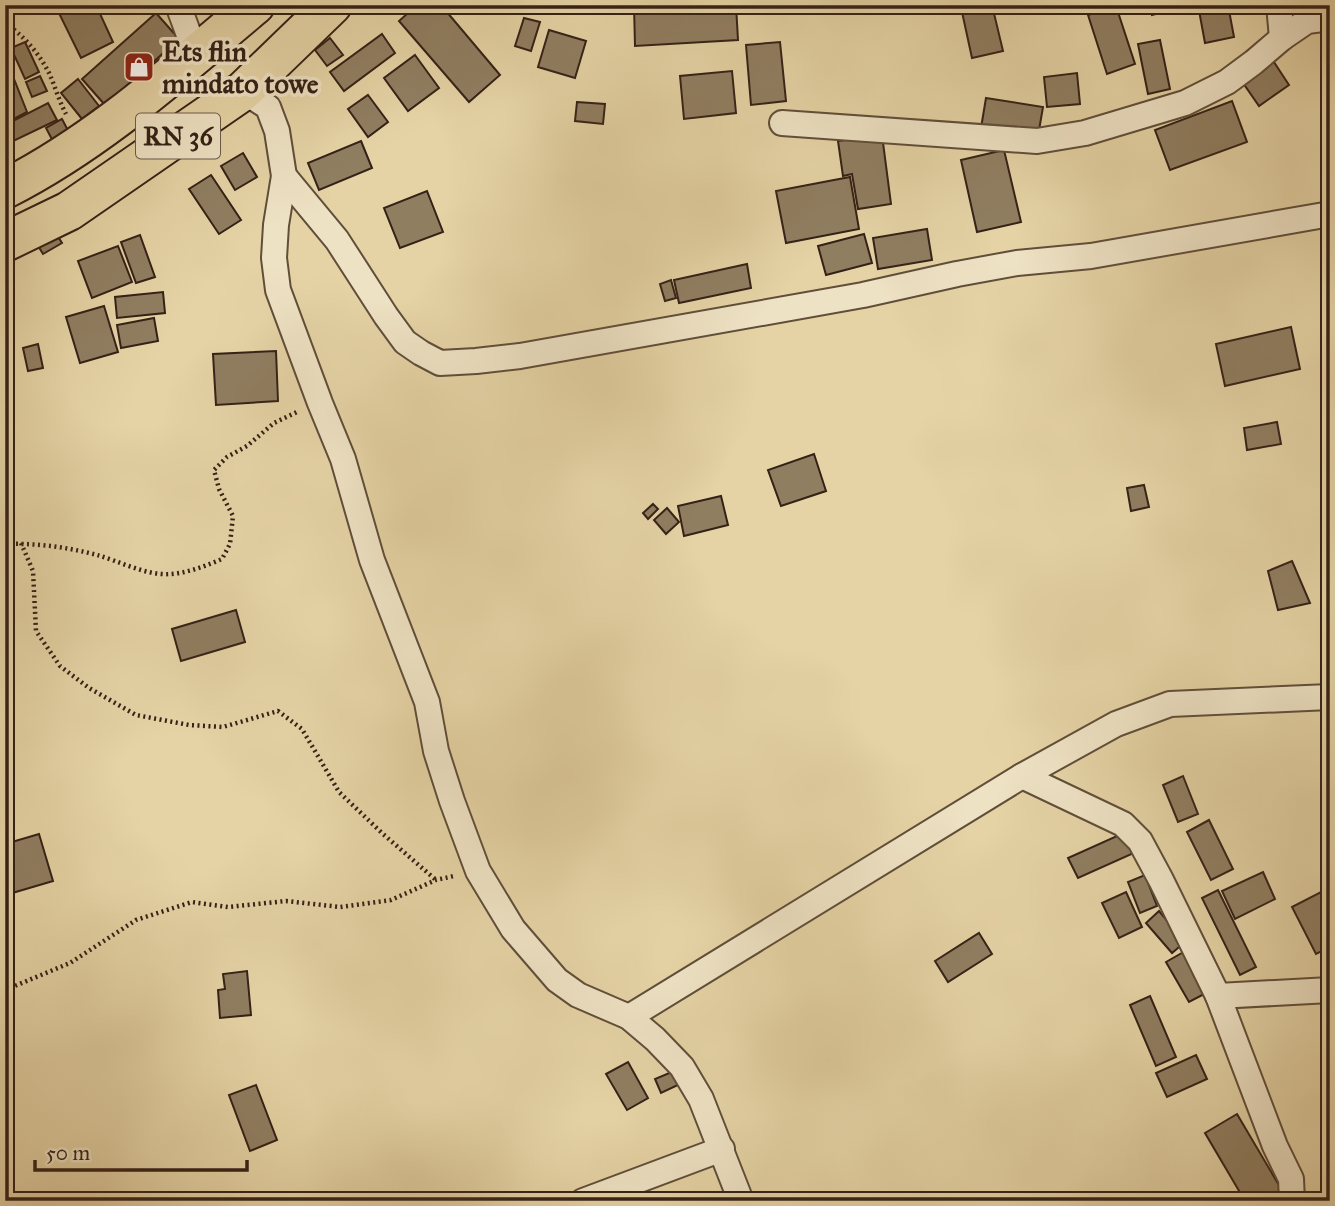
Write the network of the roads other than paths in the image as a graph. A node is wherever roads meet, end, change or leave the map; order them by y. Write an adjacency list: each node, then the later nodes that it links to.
1 (178, 5): 7 (street)
2 (255, 5): 7 (main road, RN 36)
3 (332, 5): 8 (main road, RN 36)
4 (1279, 5): 6 (street)
5 (1330, 18): 6 (street)
6 (1282, 38): 9 (street)
7 (196, 54): 11 (main road, RN 36)
8 (243, 91): 10 (street); 13 (main road, RN 36)
9 (782, 123)
10 (284, 176): 12 (street); 18 (street)
11 (5, 188)
12 (1330, 214)
13 (5, 242)
14 (1330, 697): 15 (street)
15 (1022, 776): 17 (street); 18 (street)
16 (1330, 990): 17 (street)
17 (1218, 996): 22 (street)
18 (629, 1017): 19 (street)
19 (722, 1149): 20 (street); 21 (street)
20 (583, 1201)
21 (741, 1201)
22 (1292, 1201)

